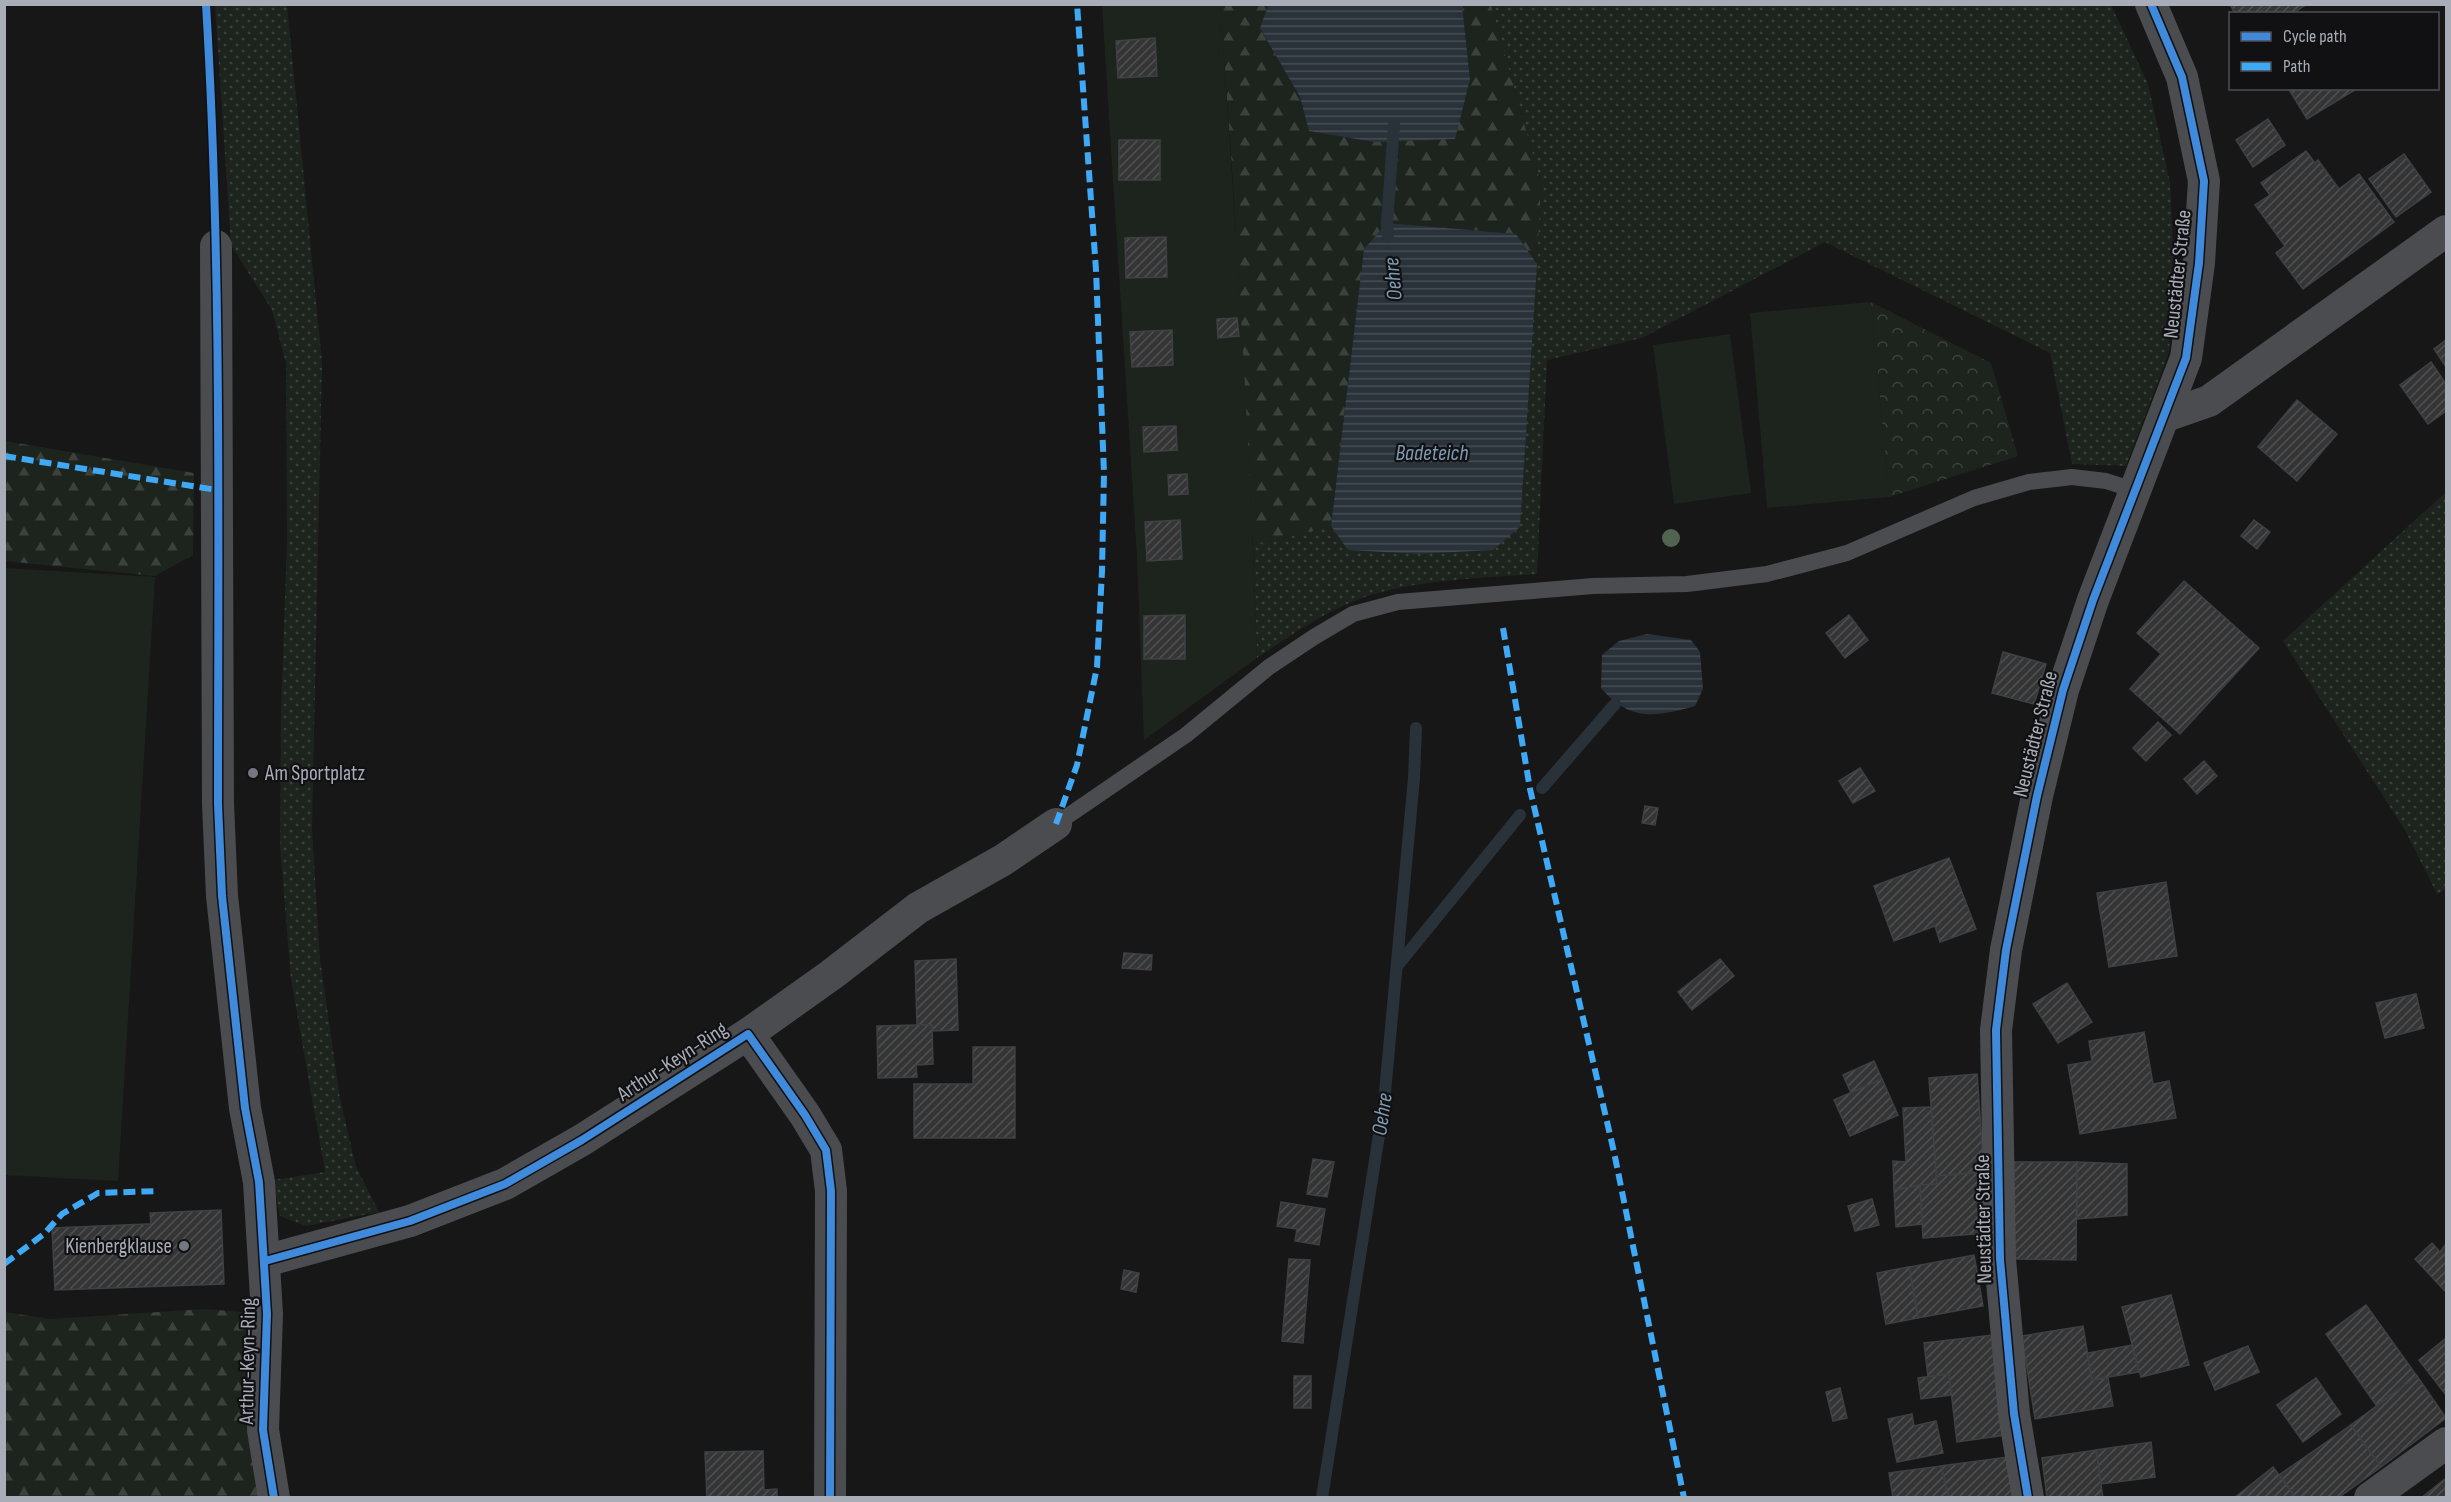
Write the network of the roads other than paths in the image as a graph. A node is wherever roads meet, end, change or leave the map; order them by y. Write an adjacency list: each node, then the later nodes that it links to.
1 (2151, 4): 4 (street, Neustädter Straße)
2 (2446, 231): 4 (street)
3 (216, 246): 8 (street, Arthur-Keyn-Ring)
4 (2166, 416): 5 (street, Neustädter Straße)
5 (2134, 490): 6 (lane); 12 (street, Neustädter Straße)
6 (1056, 824): 7 (street, Arthur-Keyn-Ring)
7 (748, 1034): 8 (street, Arthur-Keyn-Ring); 11 (street, Arthur-Keyn-Ring)
8 (265, 1261): 10 (street, Arthur-Keyn-Ring)
9 (2446, 1443): 13 (street)
10 (274, 1497)
11 (830, 1497)
12 (2028, 1497)
13 (2370, 1497)

